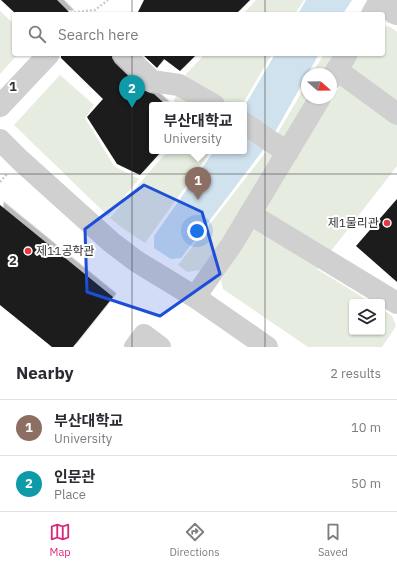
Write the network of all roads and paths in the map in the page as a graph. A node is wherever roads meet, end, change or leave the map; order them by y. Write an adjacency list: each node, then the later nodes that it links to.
1 (108, 0): 4 (path)
2 (380, 0): 6 (lane)
3 (386, 0): 7 (lane)
4 (95, 10): 5 (path)
5 (78, 12)
6 (373, 12)
7 (397, 14)
8 (48, 56): 13 (lane)
9 (126, 56): 11 (lane)
10 (338, 68): 14 (lane)
11 (209, 102)
12 (315, 104): 17 (lane)
13 (0, 106)
14 (397, 114)
15 (247, 126): 17 (lane)
16 (0, 140): 19 (lane)
17 (279, 146): 18 (lane)
18 (250, 214): 19 (lane); 20 (lane)
19 (195, 297): 23 (lane)
20 (397, 303)
21 (134, 347): 22 (lane)
22 (160, 347)
23 (267, 347)

